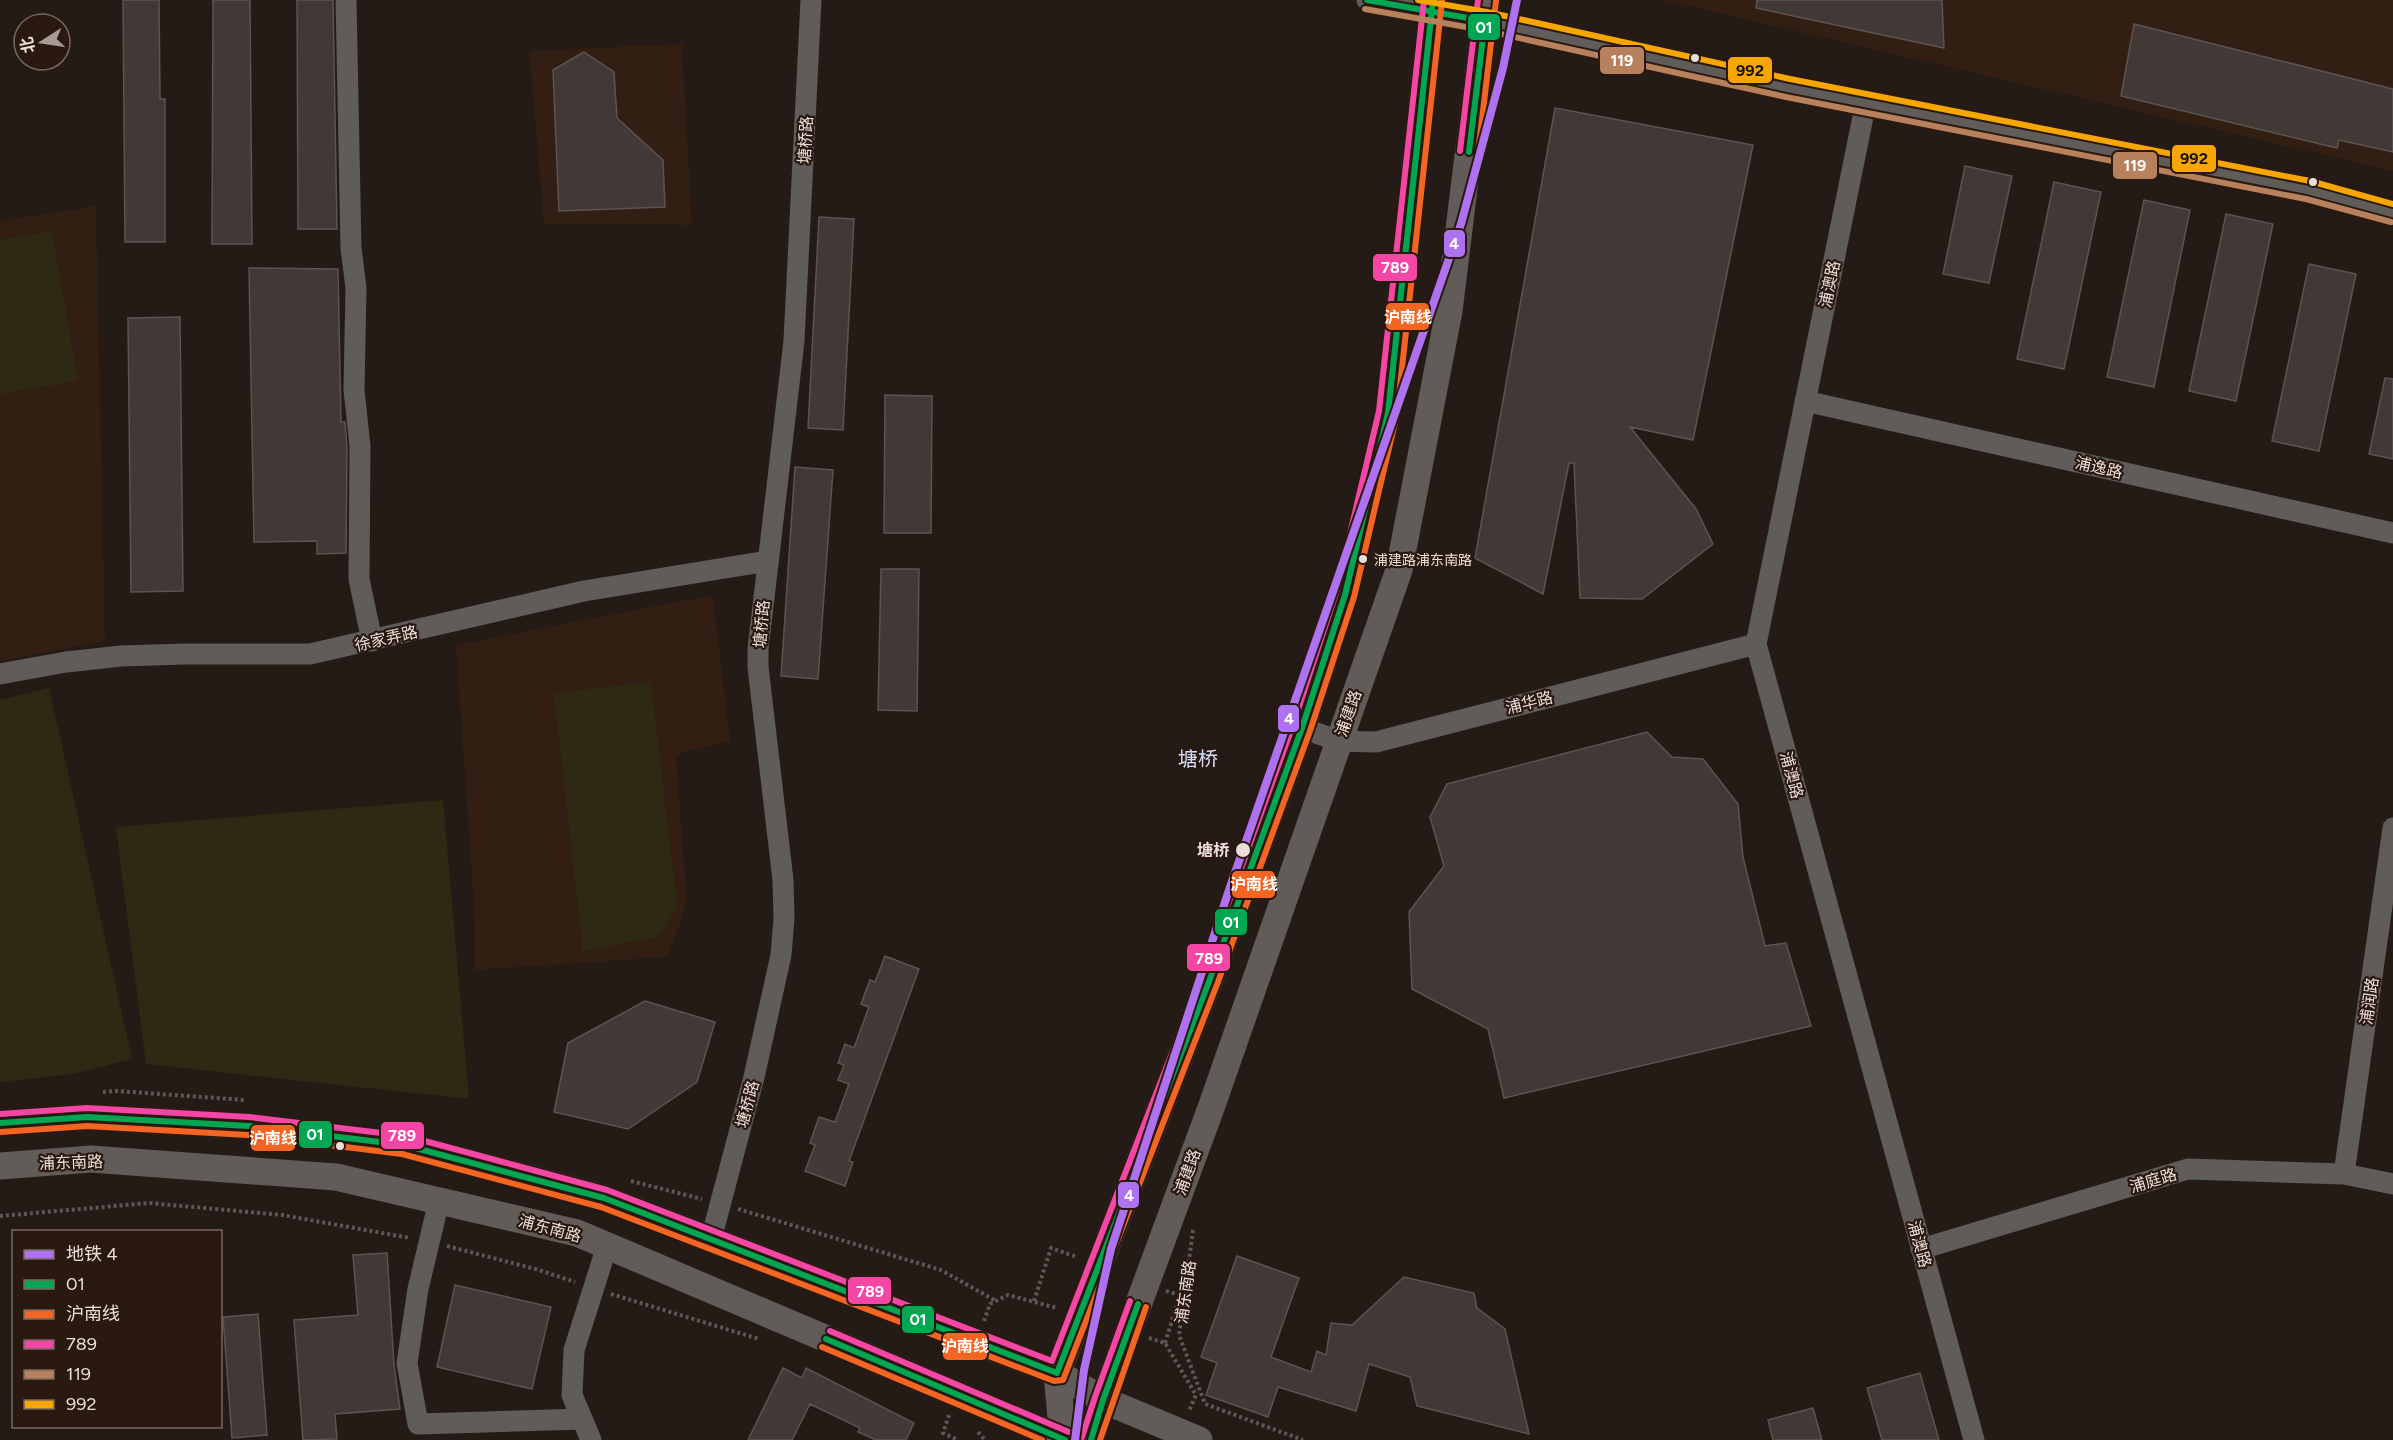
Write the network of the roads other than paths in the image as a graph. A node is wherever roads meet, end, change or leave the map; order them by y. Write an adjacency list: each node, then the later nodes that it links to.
1 (346, 0): 11 (street)
2 (812, 0): 10 (street, 塘桥路)
3 (1367, 0): 4 (street)
4 (1432, 6): 5 (street); 14 (main road)
5 (1486, 10): 6 (street); 15 (main road, 浦建路)
6 (1866, 102): 7 (street); 8 (street, 浦澳路)
7 (2393, 213)
8 (1805, 401): 9 (street, 浦逸路); 12 (street, 浦澳路)
9 (2393, 532)
10 (768, 561): 11 (street, 徐家弄路); 22 (street, 塘桥路)
11 (372, 641): 13 (street, 徐家弄路)
12 (1756, 644): 15 (street, 浦华路); 24 (street, 浦澳路)
13 (0, 674)
14 (1302, 728): 15 (street, 浦华路); 25 (main road)
15 (1339, 741): 26 (main road, 浦建路)
16 (2393, 828): 19 (street, 浦润路)
17 (0, 1123): 22 (main road)
18 (0, 1166): 21 (main road, 浦东南路)
19 (2344, 1174): 20 (street, 浦庭路); 24 (street, 浦庭路)
20 (2393, 1184)
21 (439, 1202): 23 (main road, 浦东南路); 27 (street)
22 (711, 1239): 25 (main road)
23 (607, 1246): 27 (street); 29 (main road, 浦东南路)
24 (1921, 1249): 32 (street, 浦澳路)
25 (1057, 1374): 26 (main road); 29 (main road)
26 (1103, 1400): 30 (main road, 浦建路); 31 (main road)
27 (582, 1419): 28 (street)
28 (591, 1440)
29 (1063, 1440)
30 (1091, 1440)
31 (1199, 1440)
32 (1974, 1440)

